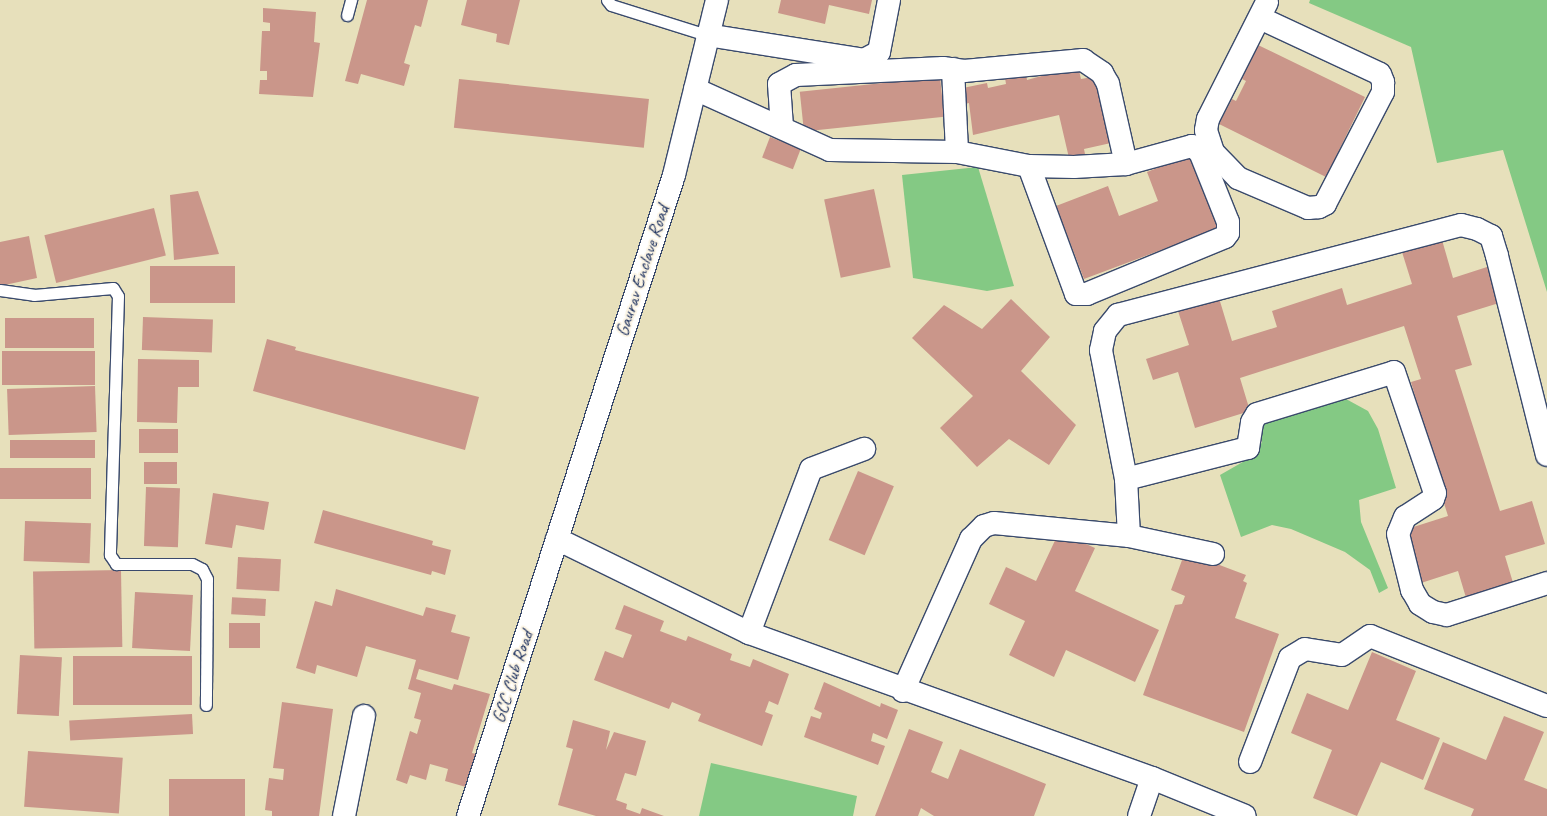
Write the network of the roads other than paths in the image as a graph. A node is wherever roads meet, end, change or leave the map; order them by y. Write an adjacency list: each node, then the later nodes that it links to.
1 (351, 0): 6 (lane)
2 (607, 0): 7 (lane)
3 (717, 0): 7 (street, Gaurav Enclave Road)
4 (889, 0): 7 (street)
5 (1265, 5): 5 (street)
6 (347, 14)
7 (707, 35): 9 (street, Gaurav Enclave Road)
8 (953, 69): 10 (street); 11 (street); 12 (street)
9 (695, 89): 10 (street); 19 (street, Gaurav Enclave Road)
10 (782, 127): 11 (street)
11 (957, 152): 13 (street)
12 (1126, 164): 13 (street); 13 (street)
13 (1029, 166)
14 (0, 290): 24 (lane)
15 (864, 449): 22 (street)
16 (1547, 455): 17 (street)
17 (1126, 479): 18 (street); 21 (street)
18 (1129, 536): 20 (street); 23 (street)
19 (557, 539): 22 (street); 30 (street, GCC Club Road)
20 (1213, 554)
21 (1547, 583)
22 (749, 633): 23 (street)
23 (903, 691): 28 (street)
24 (206, 705)
25 (1547, 706): 27 (street)
26 (364, 716): 29 (street)
27 (1250, 762)
28 (1152, 778): 31 (street); 32 (street)
29 (348, 815)
30 (468, 816)
31 (1140, 816)
32 (1245, 816)

